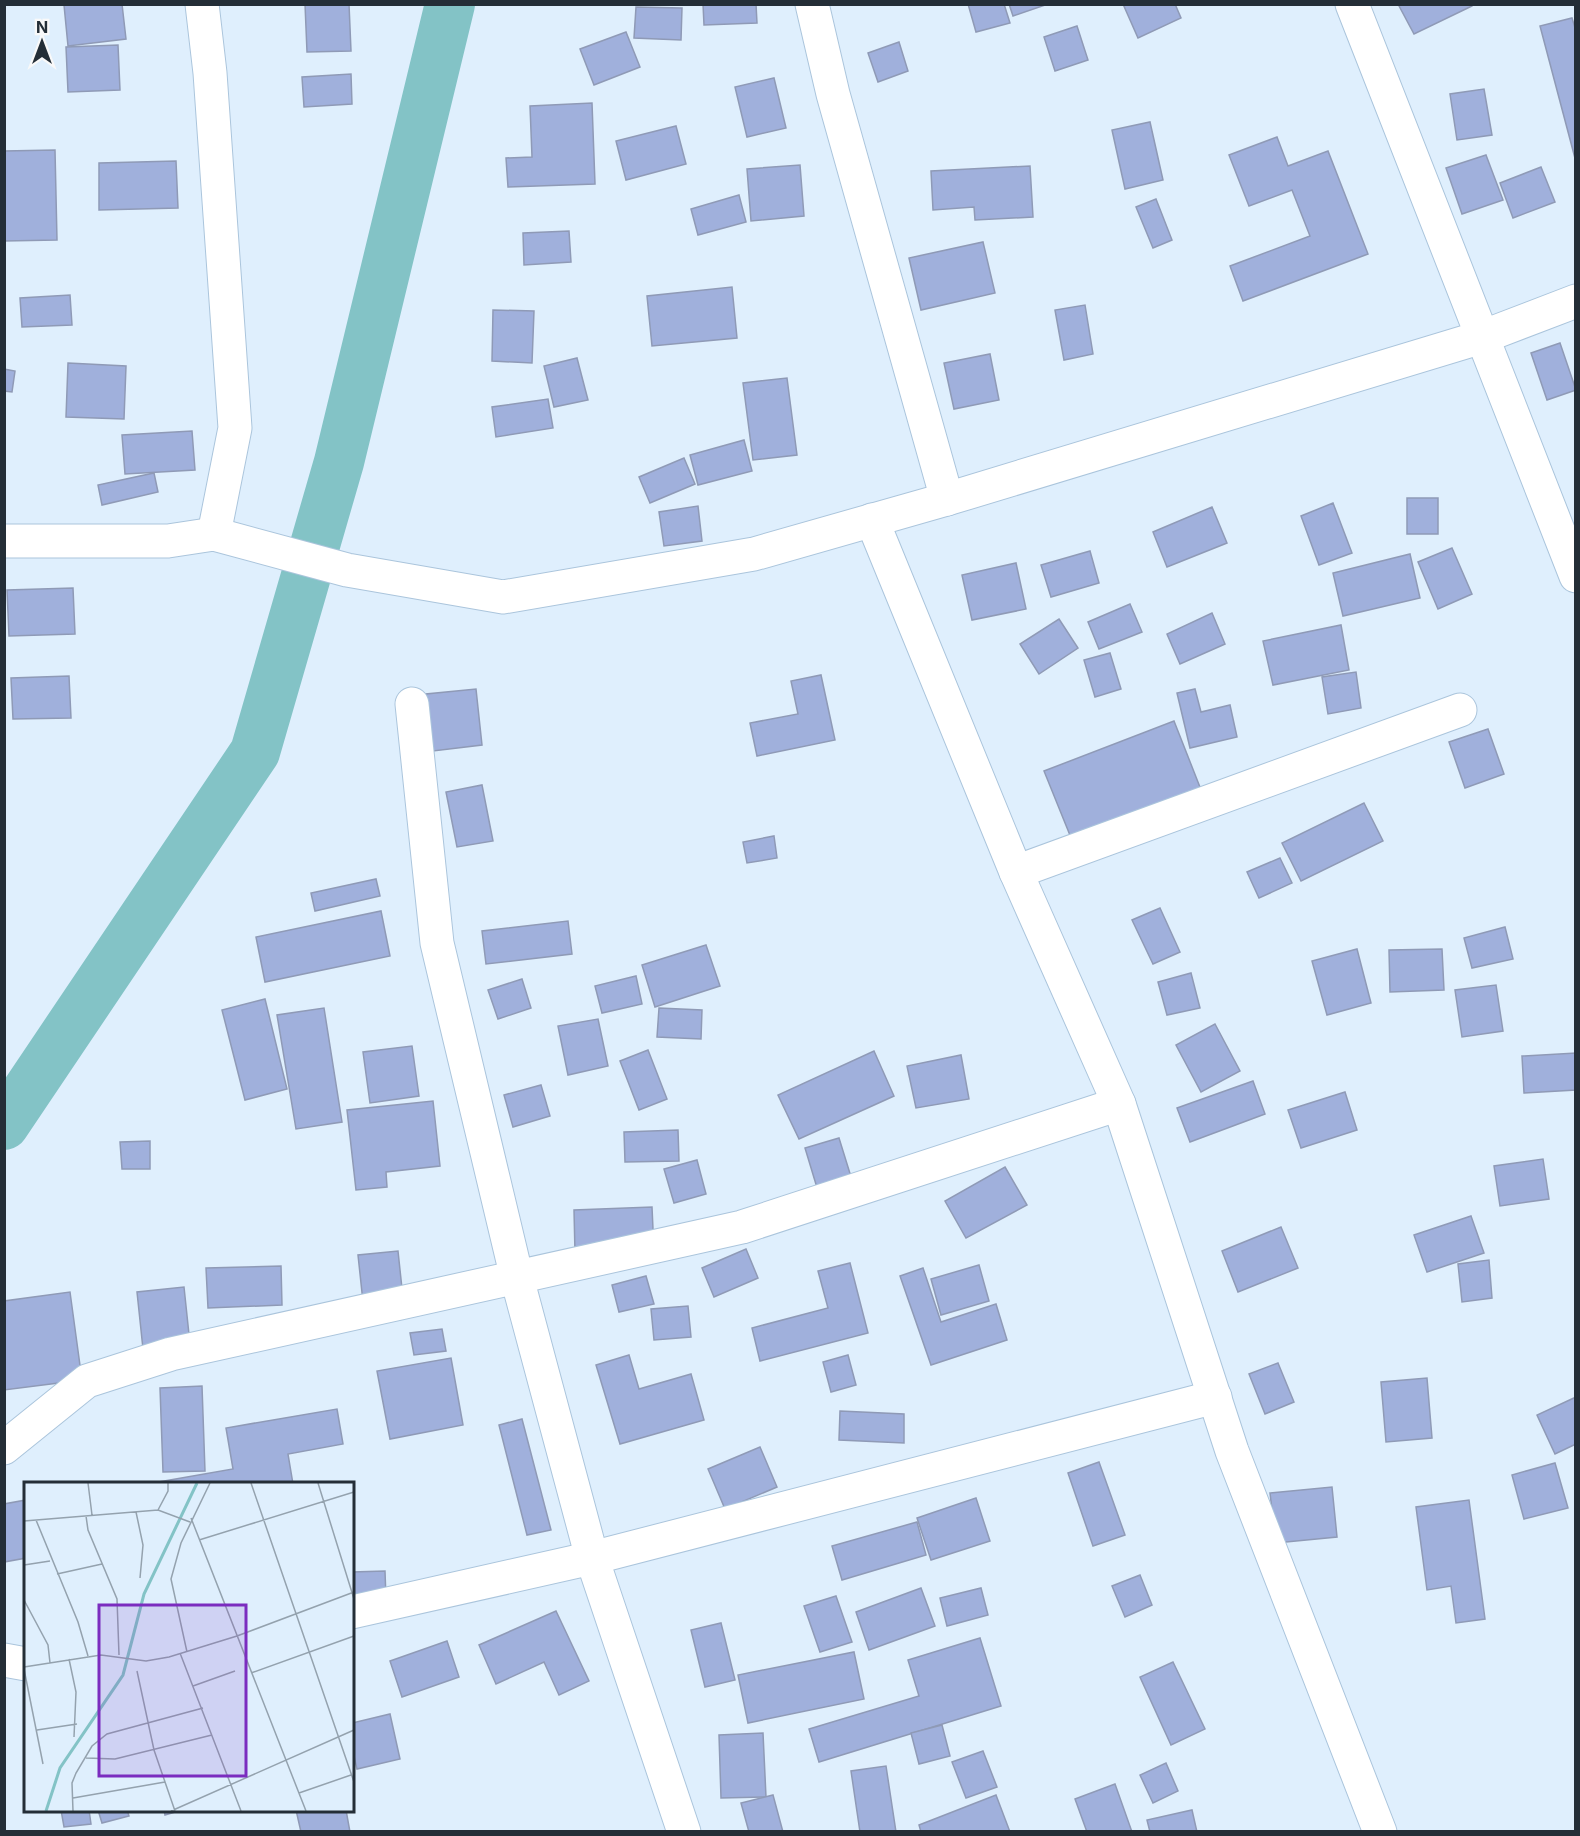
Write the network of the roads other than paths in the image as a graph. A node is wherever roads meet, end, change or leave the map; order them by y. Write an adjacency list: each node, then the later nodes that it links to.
1 (201, 4): 8 (street)
2 (812, 4): 6 (street)
3 (1352, 4): 5 (street)
4 (1575, 301): 5 (street)
5 (1482, 337): 6 (street); 10 (street)
6 (947, 499): 7 (street)
7 (872, 520): 8 (street); 13 (street)
8 (214, 534): 9 (street)
9 (4, 541)
10 (1575, 576)
11 (412, 704): 15 (street)
12 (1460, 710): 13 (street)
13 (1016, 872): 14 (street)
14 (1119, 1104): 15 (street); 16 (street)
15 (517, 1278): 17 (street); 18 (street)
16 (1215, 1397): 18 (street); 23 (street)
17 (4, 1448)
18 (592, 1558): 19 (street); 22 (street)
19 (354, 1612)
20 (4, 1660): 21 (street)
21 (24, 1664)
22 (684, 1832)
23 (1380, 1832)

